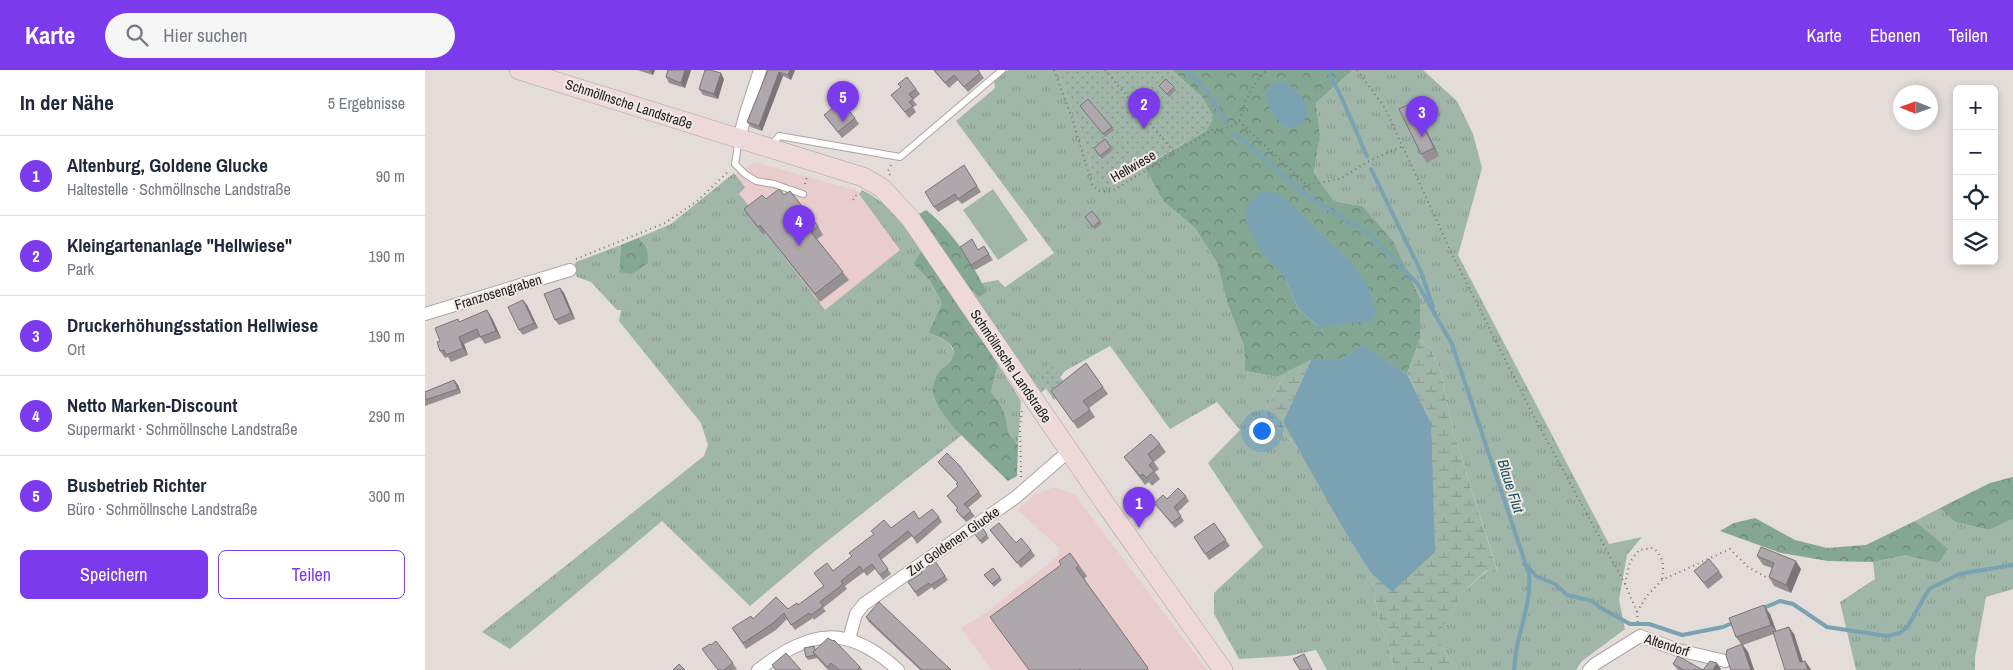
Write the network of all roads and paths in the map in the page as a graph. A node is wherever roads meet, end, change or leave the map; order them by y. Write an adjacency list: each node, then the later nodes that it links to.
1 (519, 70): 9 (main road, Schmöllnsche Landstraße)
2 (760, 70): 9 (street)
3 (1002, 70): 13 (lane)
4 (1054, 70): 12 (path, Hellwiese)
5 (1105, 70): 12 (path)
6 (1267, 70): 8 (path)
7 (1357, 70): 10 (path)
8 (1239, 121): 10 (path); 12 (path, Hellwiese)
9 (739, 139): 11 (main road, Schmöllnsche Landstraße); 14 (lane)
10 (1403, 146): 28 (path)
11 (769, 148): 13 (lane); 18 (main road, Schmöllnsche Landstraße)
12 (1175, 154)
13 (900, 157): 18 (path)
14 (735, 164): 19 (lane); 21 (path)
15 (809, 172): 16 (path)
16 (805, 184)
17 (861, 188): 20 (path)
18 (882, 188): 24 (main road, Schmöllnsche Landstraße)
19 (803, 194)
20 (853, 200)
21 (570, 270): 22 (street, Franzosengraben)
22 (425, 314)
23 (1022, 409): 25 (path)
24 (1069, 451): 31 (street, Zur Goldenen Glucke); 35 (main road, Schmöllnsche Landstraße)
25 (1021, 483)
26 (1769, 579): 27 (path)
27 (1662, 580): 28 (path); 29 (path)
28 (1625, 584): 29 (path)
29 (1637, 612): 30 (path)
30 (1638, 618)
31 (849, 639): 33 (street); 34 (street)
32 (1725, 661): 36 (street, Altendorf)
33 (757, 670)
34 (898, 670)
35 (1223, 670)
36 (1589, 670)

